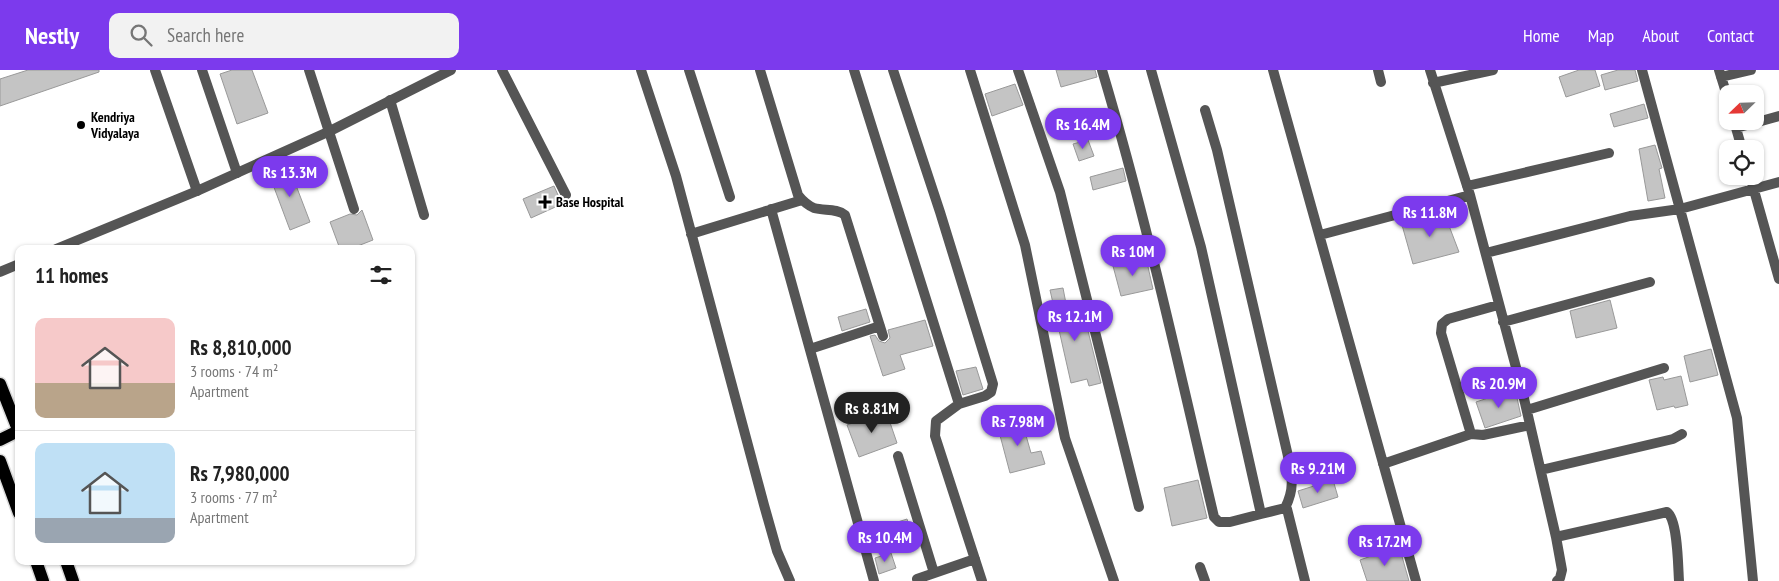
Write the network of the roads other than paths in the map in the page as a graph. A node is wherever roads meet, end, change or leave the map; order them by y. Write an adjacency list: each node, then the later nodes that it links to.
1 (155, 70): 36 (street)
2 (202, 70): 31 (street)
3 (309, 70): 29 (street)
4 (451, 70): 25 (street)
5 (502, 70): 37 (street)
6 (641, 70): 44 (street)
7 (689, 70): 38 (street)
8 (760, 70): 39 (street)
9 (854, 70): 57 (street)
10 (893, 70): 57 (street)
11 (970, 70): 85 (street)
12 (1018, 70): 70 (street)
13 (1102, 70): 72 (street)
14 (1151, 70): 72 (street)
15 (1273, 70): 45 (street)
16 (1378, 70): 22 (street)
17 (1430, 70): 23 (street)
18 (1493, 70): 23 (street)
19 (1642, 70): 42 (street)
20 (1751, 70): 21 (street)
21 (1720, 73): 24 (street)
22 (1381, 82)
23 (1433, 83): 35 (street)
24 (1724, 85)
25 (390, 100): 29 (street); 43 (street)
26 (1205, 110): 71 (street)
27 (1779, 116): 28 (street)
28 (1764, 119)
29 (330, 131): 31 (street); 40 (street)
30 (1609, 153): 35 (street)
31 (237, 173): 36 (street)
32 (1779, 182): 34 (street)
33 (1752, 185): 34 (street)
34 (1753, 188): 42 (street); 50 (street)
35 (1468, 190): 45 (street); 47 (street)
36 (197, 192): 46 (street)
37 (566, 195)
38 (730, 196)
39 (802, 200): 41 (street); 54 (street)
40 (354, 209)
41 (771, 209): 44 (street); 54 (street)
42 (1680, 209): 47 (street); 91 (street)
43 (424, 215)
44 (692, 234): 82 (street)
45 (1320, 235): 67 (street)
46 (66, 245)
47 (1486, 254): 52 (street)
48 (15, 266): 49 (street)
49 (0, 272)
50 (1779, 279)
51 (1650, 282): 53 (street)
52 (1498, 305): 53 (street); 62 (street)
53 (1503, 322): 58 (street)
54 (810, 348): 83 (street)
55 (1664, 368): 58 (street)
56 (0, 384): 59 (main road)
57 (959, 404): 74 (street)
58 (1527, 410): 60 (street)
59 (15, 421)
60 (1530, 425): 62 (street); 68 (street)
61 (15, 433): 64 (main road)
62 (1471, 434): 67 (street)
63 (1682, 434): 68 (street)
64 (0, 440)
65 (898, 456): 78 (street)
66 (0, 461): 69 (main road)
67 (1384, 464): 88 (street)
68 (1541, 470): 73 (street)
69 (15, 502)
70 (1139, 506)
71 (1285, 508): 72 (street); 87 (street)
72 (1261, 514)
73 (1556, 537): 89 (street); 90 (street)
74 (975, 559): 78 (street); 84 (street)
75 (37, 565): 80 (main road)
76 (67, 565): 81 (main road)
77 (1200, 567): 86 (street)
78 (934, 573): 79 (street)
79 (916, 580)
80 (43, 581)
81 (73, 581)
82 (790, 581)
83 (874, 581)
84 (982, 581)
85 (1114, 581)
86 (1205, 581)
87 (1304, 581)
88 (1416, 581)
89 (1557, 581)
90 (1679, 581)
91 (1753, 581)

